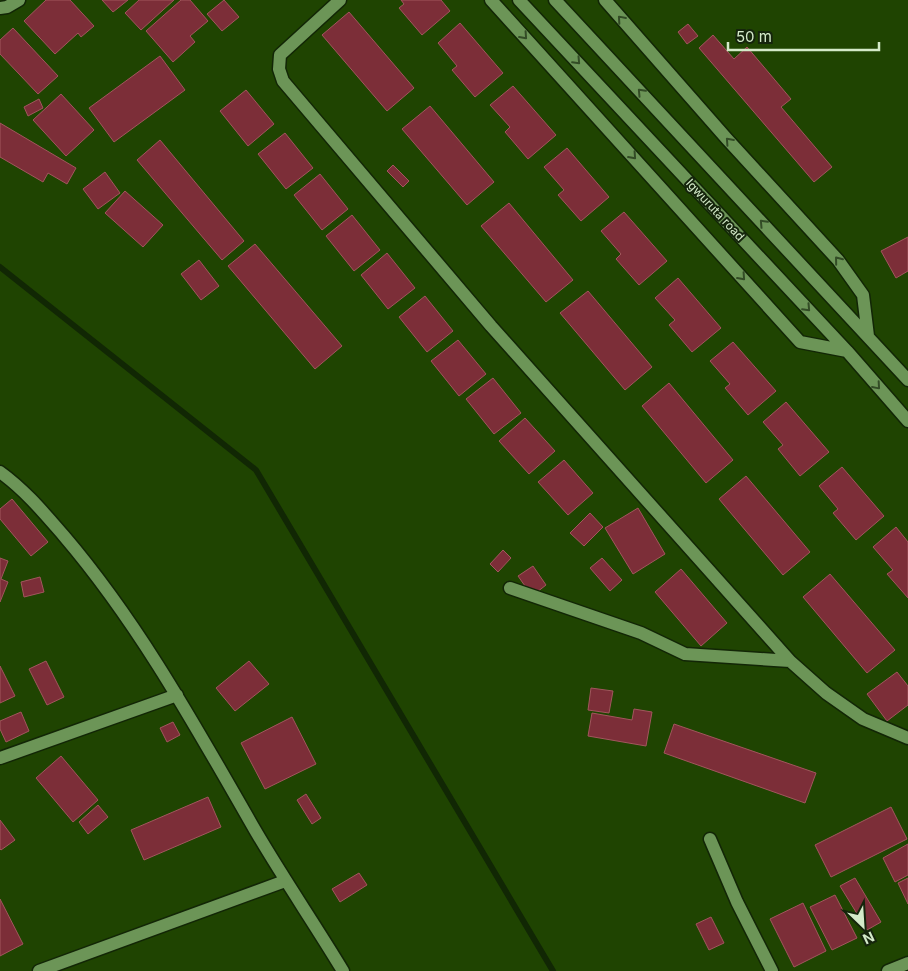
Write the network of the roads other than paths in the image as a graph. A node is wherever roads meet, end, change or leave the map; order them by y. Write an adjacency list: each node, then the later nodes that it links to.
1 (19, 0): 7 (street)
2 (340, 0): 14 (street)
3 (491, 0): 9 (street, one-way to 9)
4 (519, 0): 9 (street, Igwuruta road, one-way to 9)
5 (555, 0): 8 (street, one-way to 5)
6 (605, 0): 8 (street, one-way to 6)
7 (0, 8)
8 (868, 336): 10 (street)
9 (847, 351): 11 (street, Igwuruta road, one-way to 11)
10 (908, 380)
11 (908, 421)
12 (0, 472): 15 (street)
13 (510, 588): 14 (street)
14 (790, 661): 16 (street)
15 (177, 695): 17 (street); 19 (street)
16 (908, 738)
17 (0, 758)
18 (710, 839): 23 (street)
19 (285, 881): 21 (street); 22 (street)
20 (908, 963): 24 (street)
21 (39, 971)
22 (343, 971)
23 (772, 971)
24 (888, 971)

